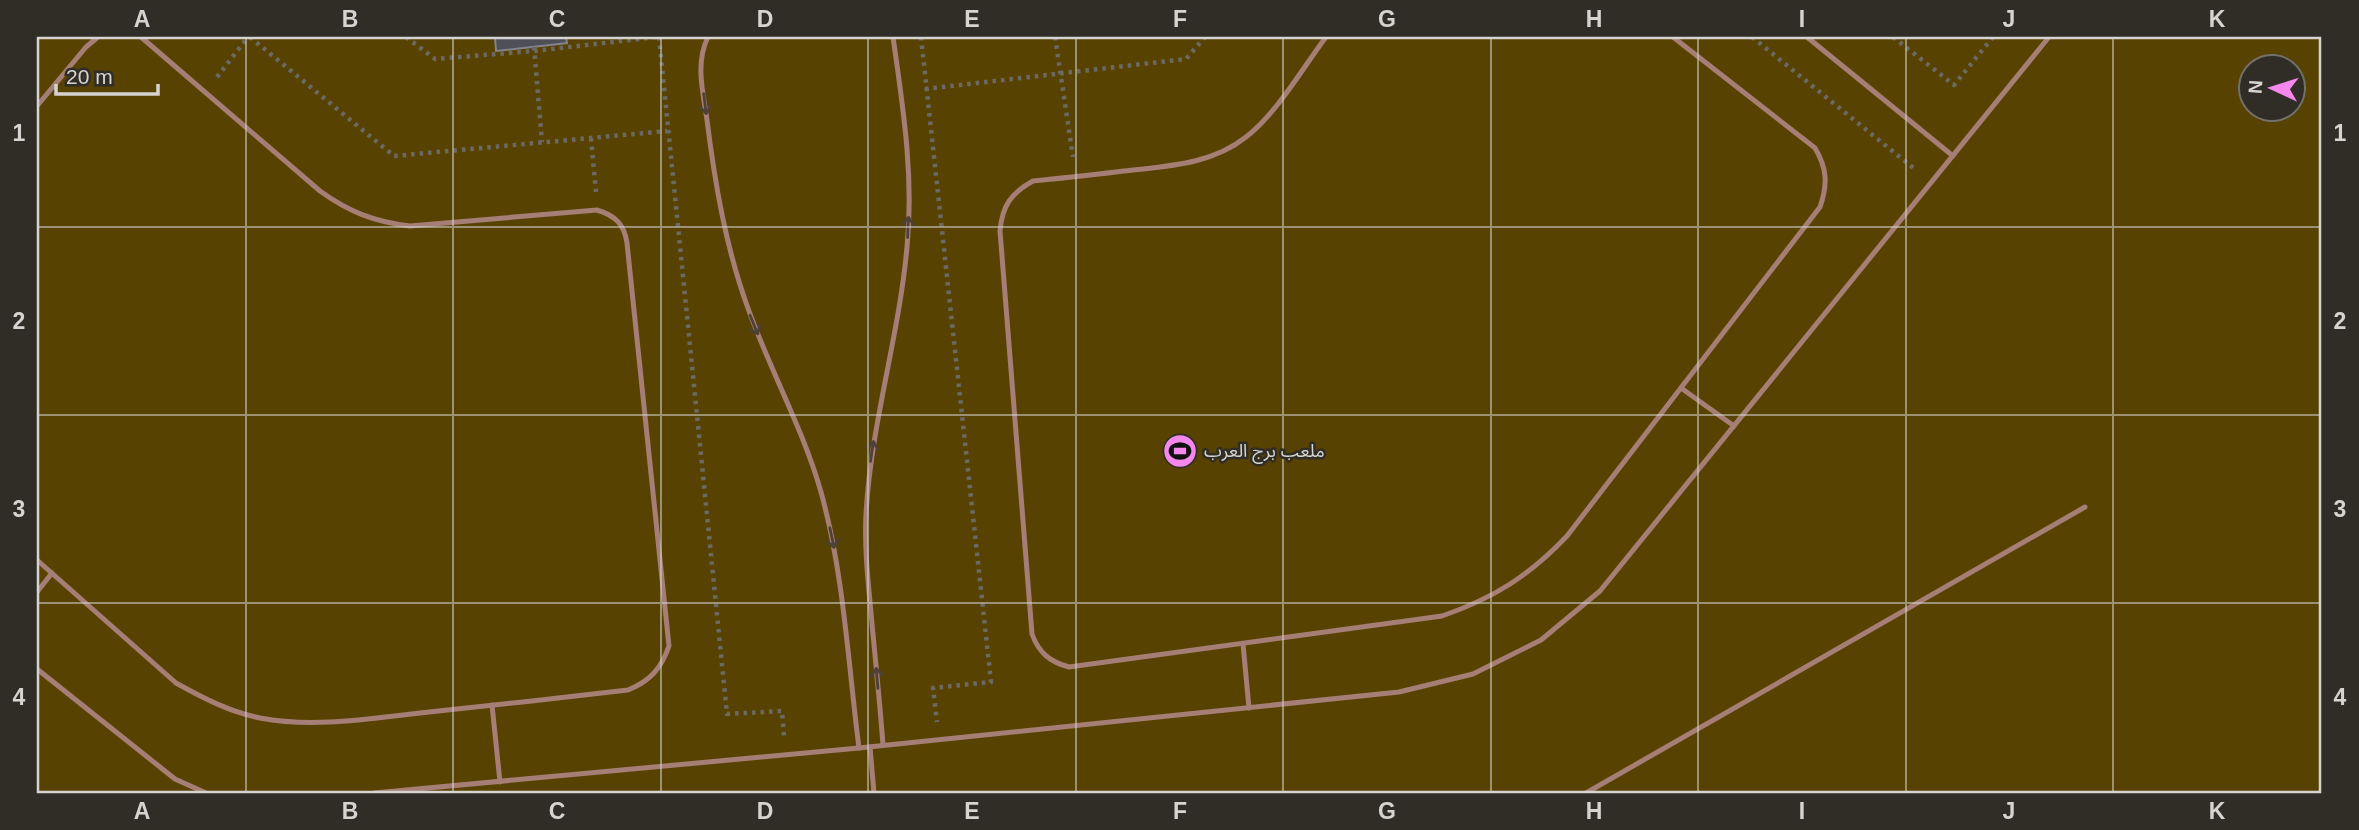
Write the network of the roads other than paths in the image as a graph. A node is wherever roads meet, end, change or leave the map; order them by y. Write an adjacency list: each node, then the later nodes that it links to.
1 (98, 37): 9 (lane)
2 (141, 37): 19 (lane)
3 (708, 37): 23 (lane, one-way to 23)
4 (893, 37): 21 (lane, one-way to 4)
5 (1326, 37): 17 (lane)
6 (1673, 37): 11 (lane)
7 (1807, 37): 10 (lane)
8 (2049, 37): 10 (lane)
9 (37, 106)
10 (1952, 156): 12 (lane)
11 (1681, 388): 12 (lane); 17 (lane)
12 (1734, 426): 20 (lane)
13 (2085, 507): 28 (lane)
14 (37, 560): 15 (lane)
15 (51, 573): 16 (lane); 19 (lane)
16 (37, 592)
17 (1243, 644): 20 (lane)
18 (37, 669): 25 (lane)
19 (492, 705): 24 (lane)
20 (1249, 708): 21 (lane)
21 (883, 746): 22 (lane)
22 (870, 747): 23 (lane); 27 (lane)
23 (859, 748): 24 (lane)
24 (500, 782): 26 (lane)
25 (206, 793)
26 (374, 793)
27 (874, 793)
28 (1586, 793)

